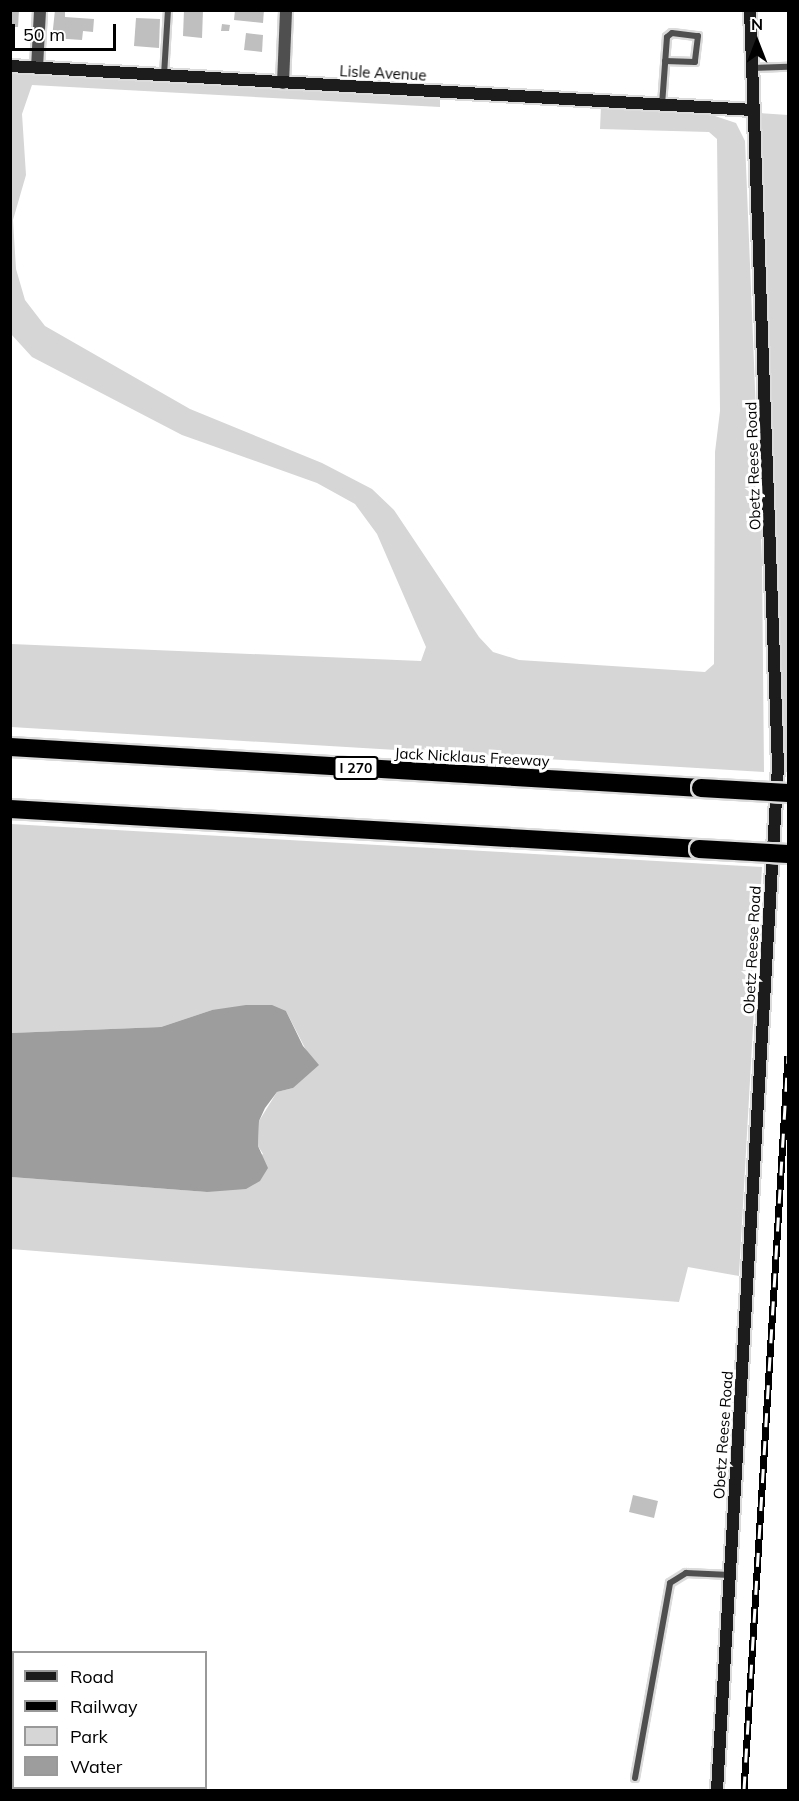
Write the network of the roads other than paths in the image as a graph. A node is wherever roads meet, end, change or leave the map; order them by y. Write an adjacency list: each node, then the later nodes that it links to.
1 (39, 10): 8 (street)
2 (168, 10): 10 (lane)
3 (286, 10): 11 (street)
4 (750, 10): 9 (street, Obetz Reese Road)
5 (665, 61): 5 (lane); 12 (lane)
6 (10, 66): 8 (street, Lisle Avenue)
7 (789, 67): 9 (lane)
8 (36, 68): 10 (street, Lisle Avenue)
9 (752, 68): 13 (street, Obetz Reese Road)
10 (164, 75): 11 (street, Lisle Avenue)
11 (283, 83): 12 (street, Lisle Avenue)
12 (662, 105): 13 (street, Lisle Avenue)
13 (753, 110): 18 (street, Obetz Reese Road)
14 (10, 747): 15 (highway, Jack Nicklaus Freeway / I 270, bridge)
15 (789, 794)
16 (10, 809): 17 (highway, bridge)
17 (789, 854)
18 (730, 1575): 19 (lane); 20 (street, Obetz Reese Road)
19 (635, 1778)
20 (717, 1791)

